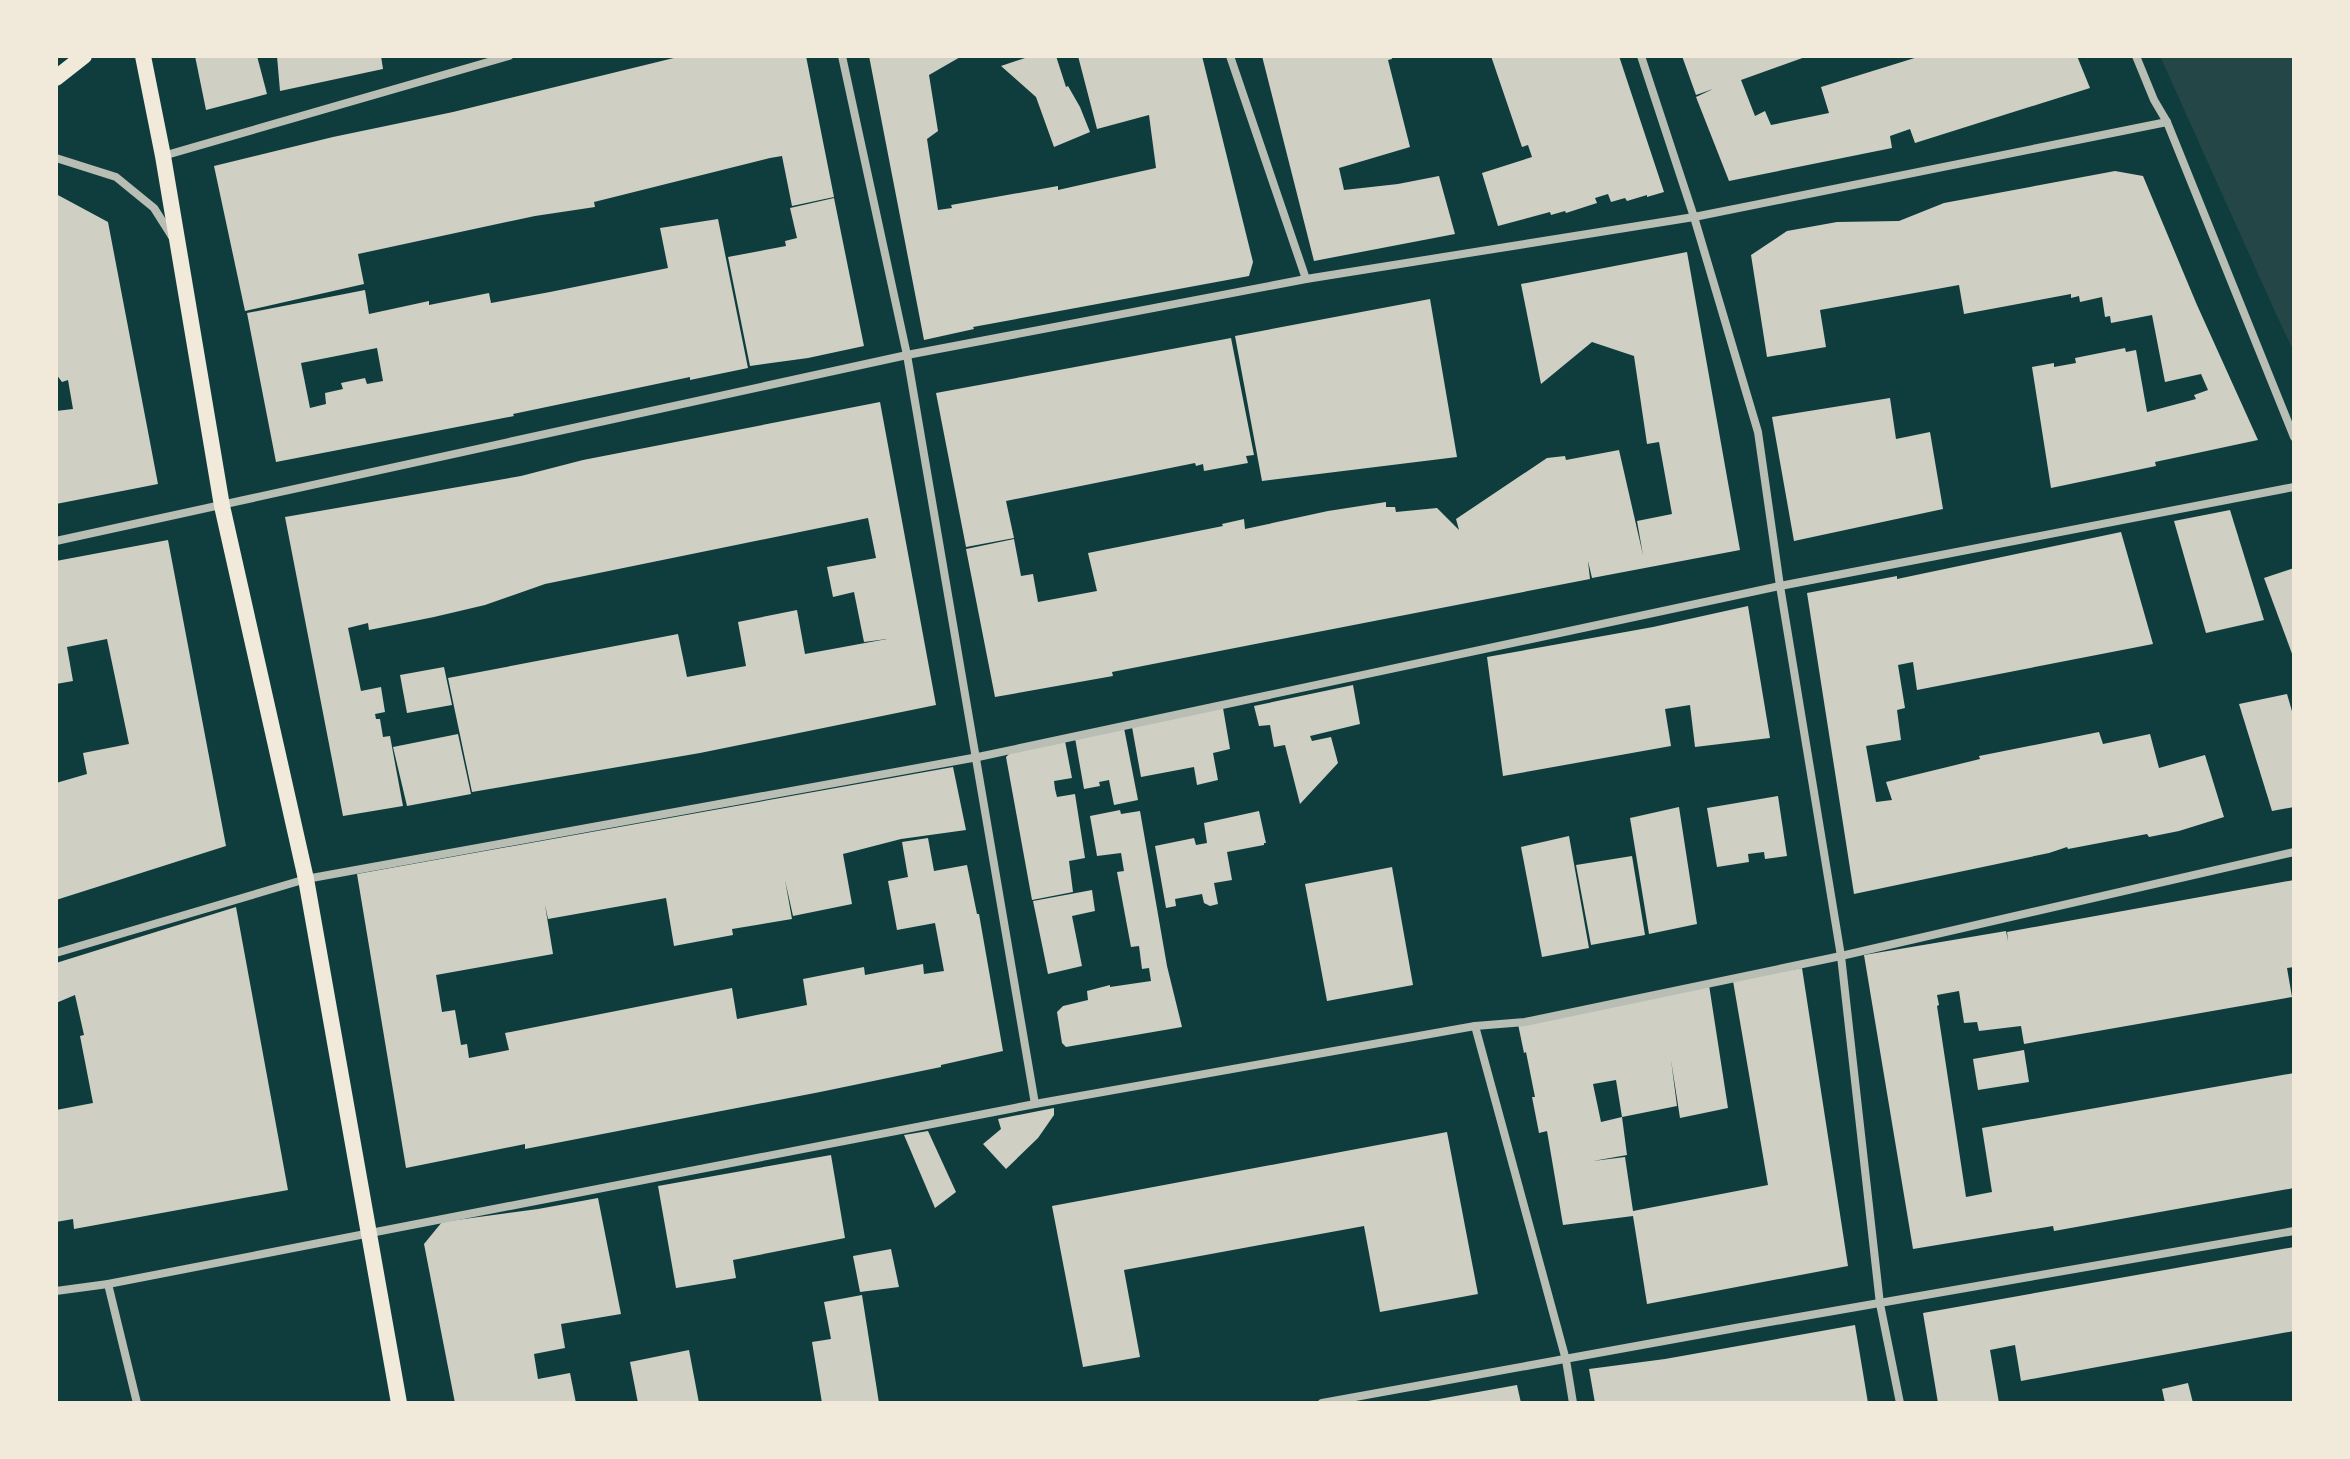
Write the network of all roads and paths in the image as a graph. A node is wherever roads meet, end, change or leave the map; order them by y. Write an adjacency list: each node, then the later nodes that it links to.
1 (84, 56): 8 (main road)
2 (143, 56): 10 (main road)
3 (509, 56): 10 (street)
4 (842, 56): 15 (street)
5 (1230, 56): 14 (street)
6 (1641, 56): 12 (street)
7 (2136, 56): 9 (street)
8 (56, 78)
9 (2167, 122): 12 (street); 16 (street)
10 (163, 156): 13 (main road)
11 (56, 158): 13 (street)
12 (1694, 217): 14 (street); 20 (street)
13 (177, 244): 18 (main road)
14 (1306, 279): 15 (street)
15 (907, 355): 18 (street); 21 (street)
16 (2294, 437)
17 (2294, 487): 20 (street)
18 (222, 506): 19 (street); 23 (main road)
19 (56, 541)
20 (1780, 586): 21 (street); 25 (street)
21 (978, 757): 23 (street); 27 (street)
22 (2294, 852): 25 (street)
23 (306, 879): 24 (street); 29 (main road)
24 (56, 953)
25 (1841, 956): 26 (street); 32 (street)
26 (1475, 1026): 27 (street); 33 (street)
27 (1035, 1104): 29 (street)
28 (2294, 1231): 32 (street)
29 (368, 1233): 30 (street); 35 (main road)
30 (108, 1284): 31 (street); 34 (street)
31 (56, 1291)
32 (1880, 1304): 33 (street); 38 (street)
33 (1566, 1360): 36 (street); 37 (street)
34 (137, 1403)
35 (399, 1403)
36 (1322, 1403)
37 (1573, 1403)
38 (1900, 1403)

